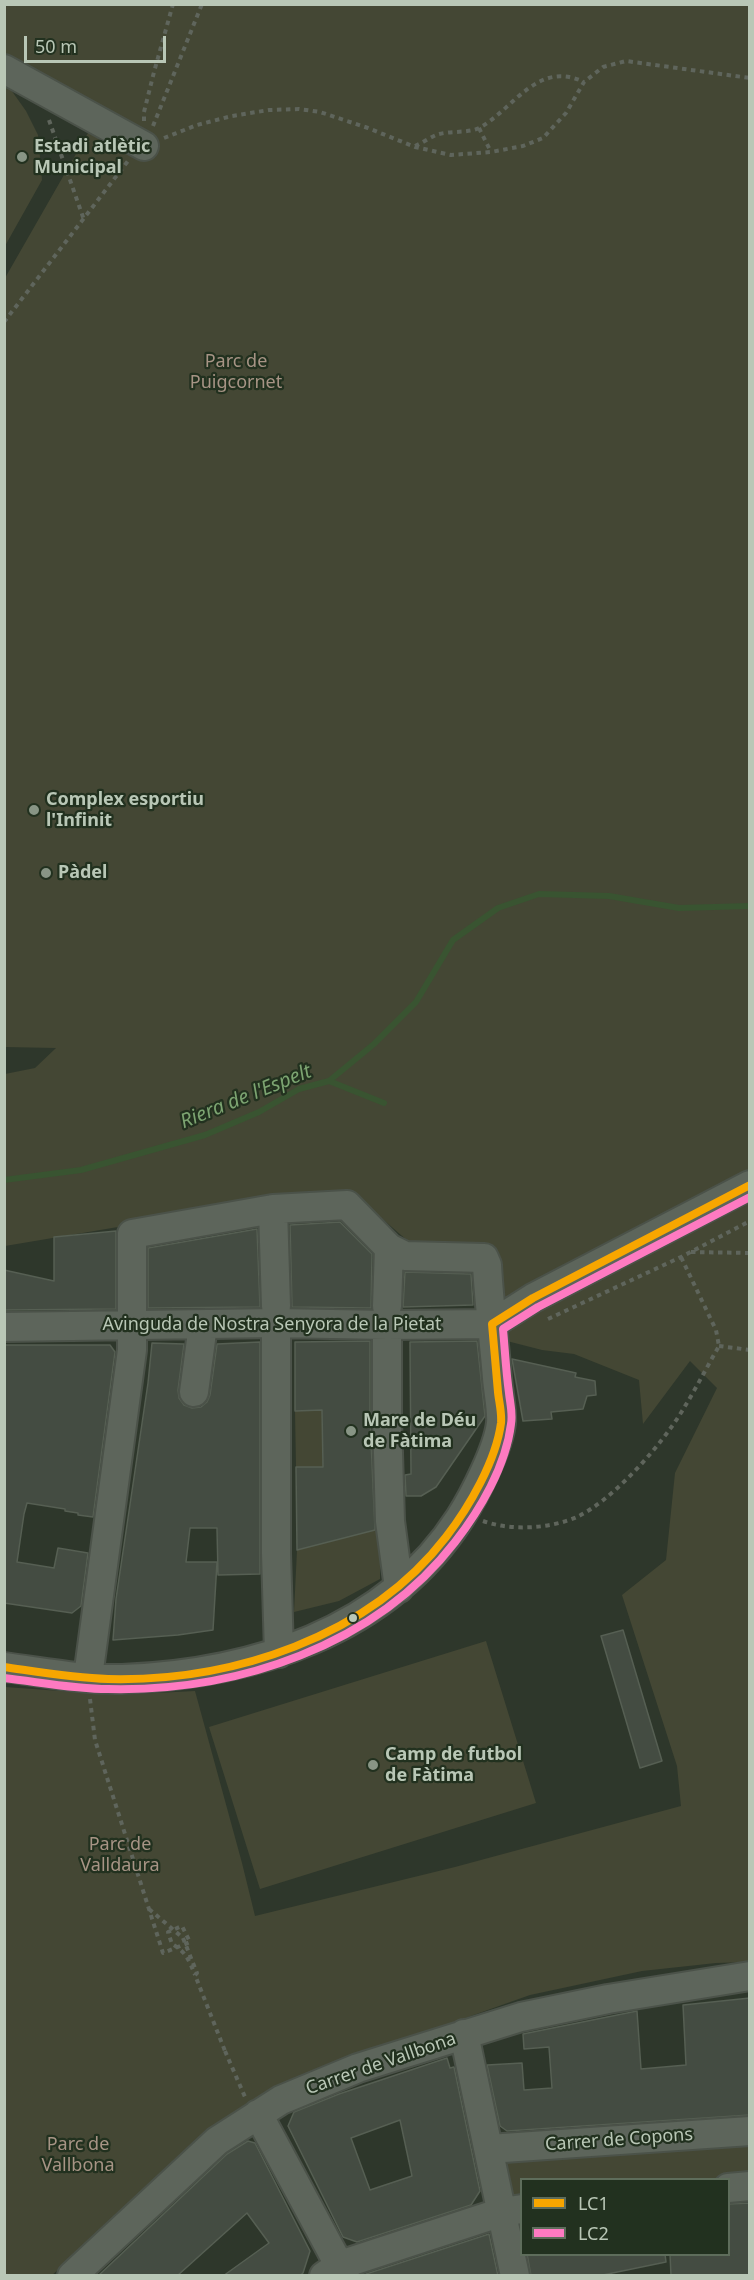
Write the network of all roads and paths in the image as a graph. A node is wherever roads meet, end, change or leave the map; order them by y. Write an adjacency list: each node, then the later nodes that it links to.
1 (173, 4): 8 (path)
2 (202, 4): 8 (path)
3 (4, 69): 8 (street)
4 (750, 78): 5 (path)
5 (584, 82): 7 (path); 10 (path)
6 (48, 118): 11 (path)
7 (479, 128): 9 (path); 10 (path)
8 (144, 146): 9 (path); 11 (path)
9 (415, 147): 10 (path)
10 (491, 152)
11 (84, 220): 12 (path)
12 (4, 322)
13 (750, 1185): 20 (street)
14 (273, 1209): 16 (street); 21 (street); 24 (street)
15 (750, 1221): 17 (path)
16 (389, 1248): 22 (street); 23 (street)
17 (691, 1252): 18 (path); 19 (path)
18 (750, 1253)
19 (681, 1257): 20 (path); 27 (path)
20 (539, 1309): 23 (street)
21 (276, 1314): 22 (street, Avinguda de Nostra Senyora de la Pietat); 25 (street, Avinguda de Nostra Senyora de la Pietat); 32 (street)
22 (387, 1316): 23 (street, Avinguda de Nostra Senyora de la Pietat); 31 (street)
23 (492, 1324): 30 (street)
24 (132, 1325): 25 (street, Avinguda de Nostra Senyora de la Pietat); 26 (street, Avinguda de Nostra Senyora de la Pietat); 34 (street)
25 (203, 1325): 29 (street)
26 (4, 1327)
27 (719, 1346): 28 (path); 30 (path)
28 (750, 1350)
29 (196, 1392)
30 (464, 1512): 31 (street)
31 (399, 1588): 32 (street)
32 (279, 1653): 34 (street)
33 (4, 1667): 34 (street)
34 (88, 1677): 35 (path)
35 (148, 1908): 36 (path, bridge); 36 (path)
36 (195, 1975): 39 (path, bridge)
37 (750, 1976): 38 (street, Carrer de Vallbona)
38 (465, 2034): 39 (street, Carrer de Vallbona); 41 (street)
39 (258, 2114): 45 (street); 46 (street, Carrer de Vallbona)
40 (750, 2131): 41 (street, Carrer de Copons)
41 (489, 2149): 44 (street)
42 (750, 2186): 43 (street)
43 (730, 2188)
44 (512, 2210): 45 (street); 47 (street)
45 (336, 2272)
46 (72, 2276)
47 (515, 2276)

